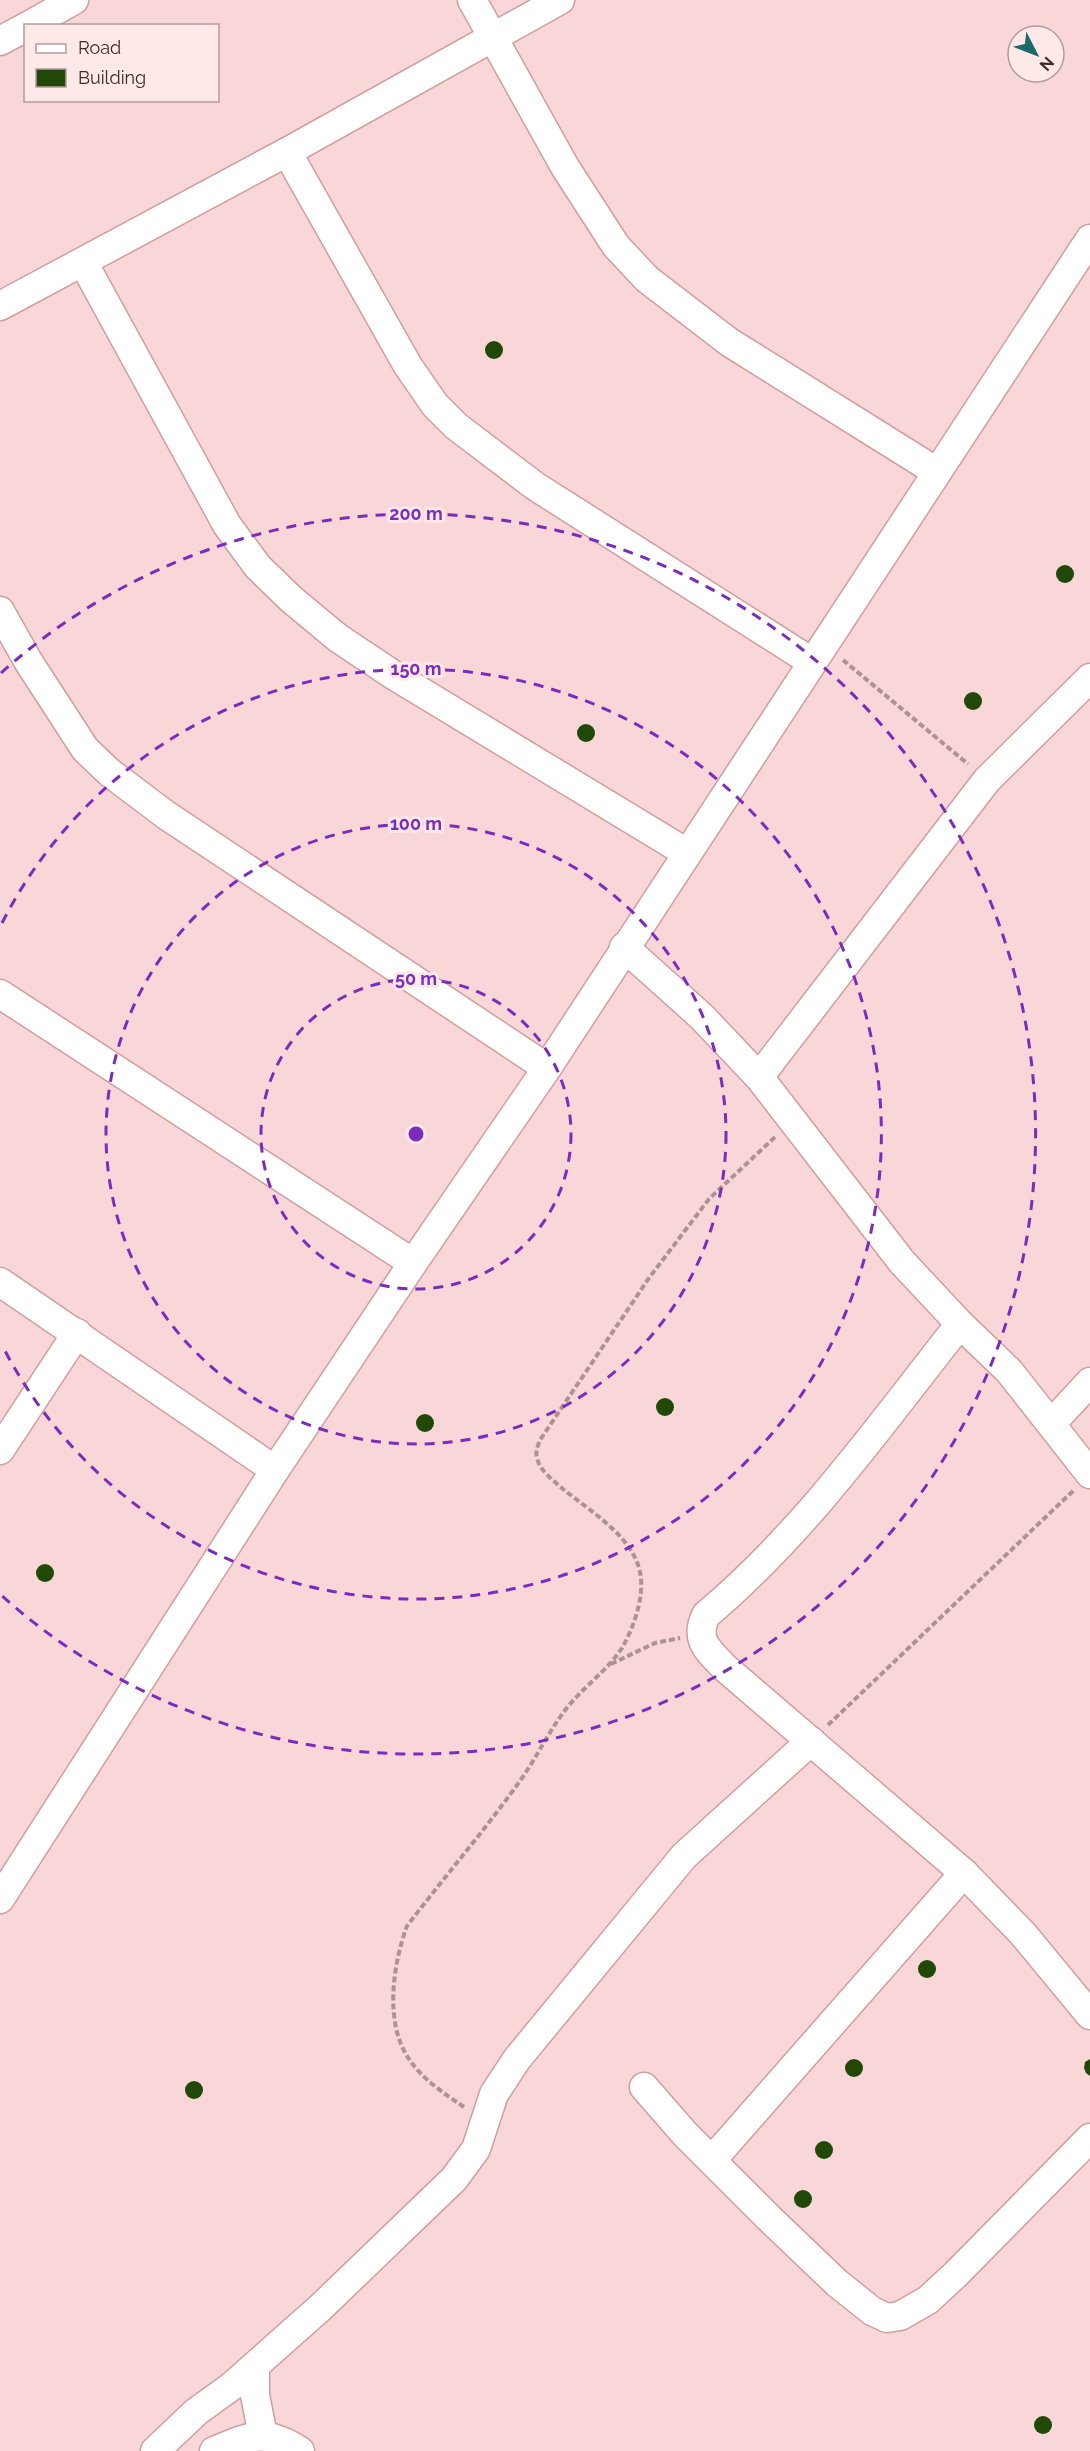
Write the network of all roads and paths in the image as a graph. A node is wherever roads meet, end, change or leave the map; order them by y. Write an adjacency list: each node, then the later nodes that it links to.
1 (74, 0): 4 (street)
2 (472, 0): 6 (street)
3 (560, 0): 6 (street)
4 (31, 24)
5 (24, 28): 7 (street)
6 (492, 36): 8 (street); 12 (street)
7 (0, 41)
8 (287, 152): 10 (street); 14 (street)
9 (1090, 239): 12 (street)
10 (83, 262): 11 (street); 17 (street)
11 (0, 306)
12 (937, 472): 14 (street)
13 (0, 611): 20 (street)
14 (818, 653): 16 (path); 17 (street)
15 (1090, 678): 16 (street)
16 (987, 780): 21 (street)
17 (687, 853): 18 (street)
18 (624, 947): 20 (street); 21 (street)
19 (4, 1005): 23 (street)
20 (548, 1068): 23 (street)
21 (759, 1077): 22 (street)
22 (794, 1120): 25 (street); 33 (path)
23 (413, 1263): 30 (street)
24 (0, 1282): 26 (street)
25 (960, 1324): 28 (street); 32 (street)
26 (77, 1333): 29 (street); 30 (street)
27 (1090, 1382): 28 (street)
28 (1051, 1424): 31 (street)
29 (0, 1450)
30 (275, 1470): 36 (street)
31 (1086, 1478): 34 (path)
32 (701, 1634): 33 (path); 34 (street)
33 (610, 1665): 39 (path)
34 (811, 1741): 35 (street); 39 (street)
35 (964, 1873): 37 (street); 41 (street)
36 (0, 1899)
37 (1090, 2015)
38 (644, 2087): 41 (street)
39 (484, 2120): 42 (street)
40 (1090, 2138): 41 (street)
41 (712, 2160)
42 (255, 2367): 43 (street); 44 (street)
43 (263, 2436): 45 (street); 46 (street)
44 (154, 2451)
45 (214, 2451)
46 (300, 2451)

